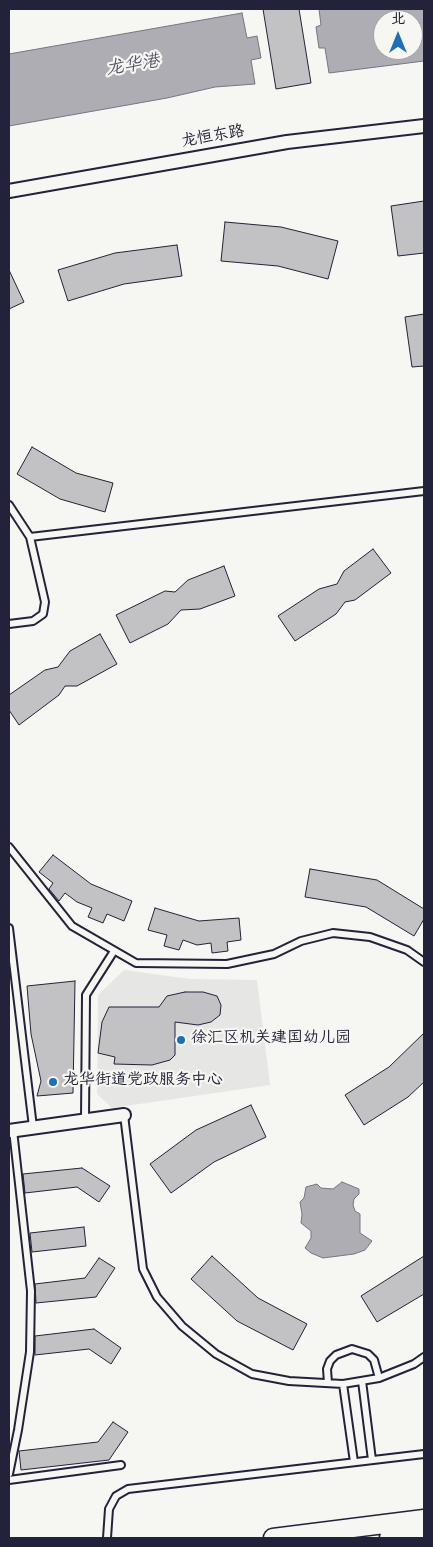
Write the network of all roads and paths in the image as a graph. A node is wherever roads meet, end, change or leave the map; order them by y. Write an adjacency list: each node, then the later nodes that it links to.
1 (424, 126): 2 (street, 龙恒东路)
2 (9, 191)
3 (424, 491): 5 (lane)
4 (9, 505): 5 (lane)
5 (30, 537): 6 (lane)
6 (9, 624)
7 (9, 847): 9 (lane)
8 (9, 928): 13 (lane)
9 (114, 951): 10 (lane); 12 (lane)
10 (424, 962)
11 (124, 1115): 12 (street); 18 (lane)
12 (85, 1120): 13 (street)
13 (33, 1127): 14 (street)
14 (11, 1130): 24 (lane)
15 (424, 1357): 16 (lane)
16 (379, 1378): 17 (lane); 18 (lane)
17 (362, 1381): 19 (lane); 21 (lane)
18 (328, 1383): 19 (lane)
19 (343, 1384): 22 (lane)
20 (424, 1454): 21 (lane)
21 (372, 1460): 22 (lane)
22 (354, 1462): 28 (lane)
23 (120, 1465): 25 (lane)
24 (9, 1474)
25 (9, 1480)
26 (424, 1519): 29 (street)
27 (424, 1534): 30 (street)
28 (107, 1538)
29 (272, 1538)
30 (389, 1538)

